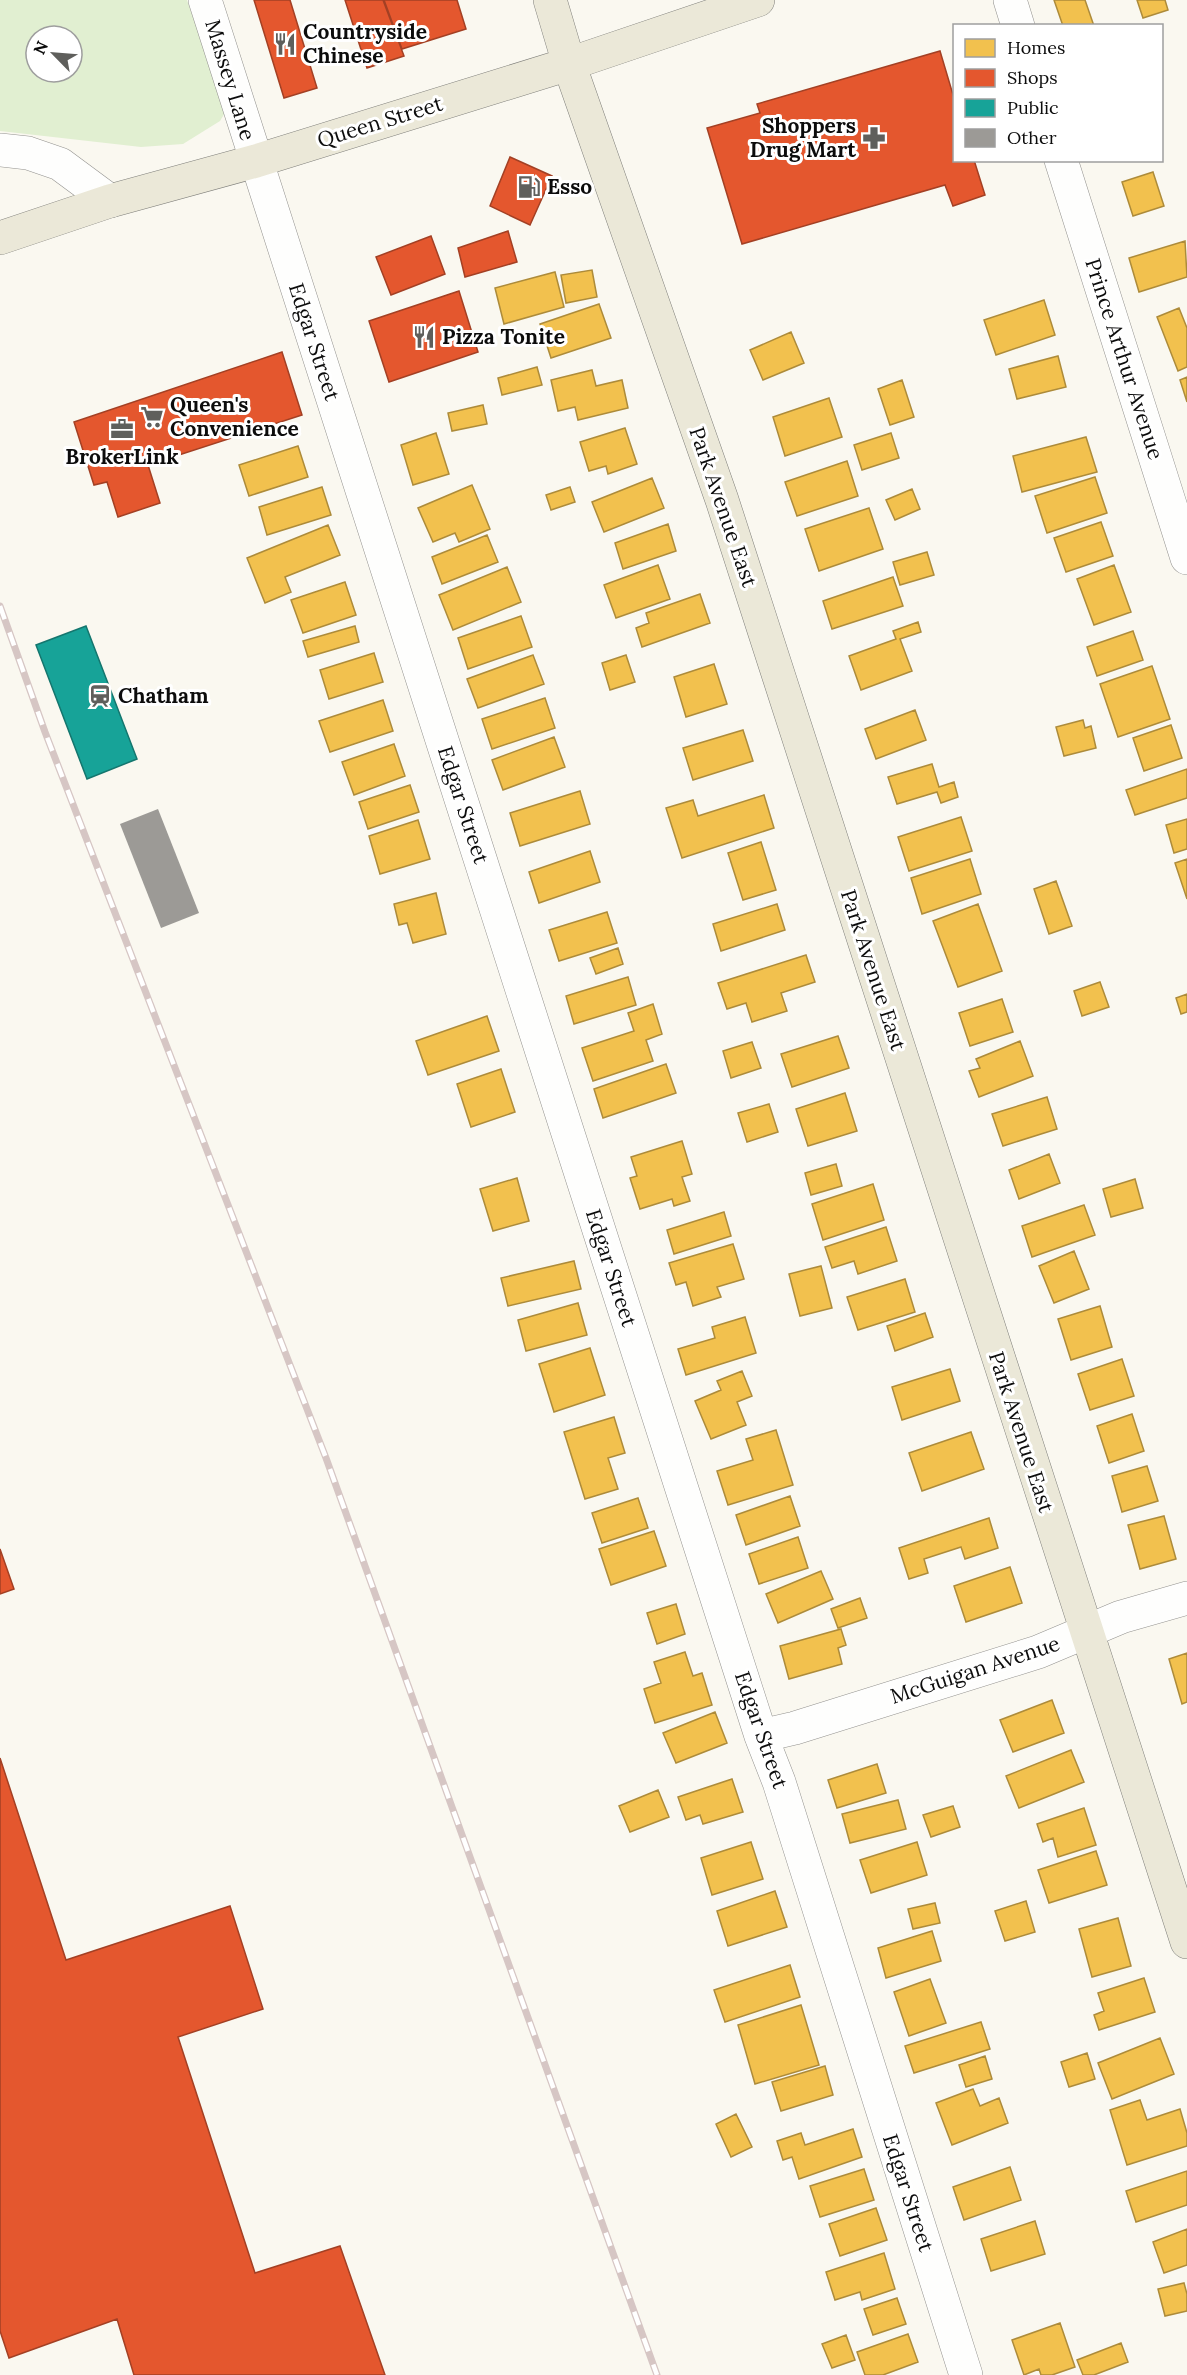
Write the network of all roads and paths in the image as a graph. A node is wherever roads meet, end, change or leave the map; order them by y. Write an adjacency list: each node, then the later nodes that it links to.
1 (205, 0): 8 (street, Massey Lane)
2 (550, 0): 6 (main road, Park Avenue East)
3 (758, 0): 6 (main road, Queen Street)
4 (1010, 0): 5 (street)
5 (1017, 24)
6 (569, 64): 8 (main road, Queen Street); 14 (main road, Park Avenue East)
7 (0, 150): 10 (street)
8 (256, 161): 10 (main road, Queen Street); 15 (street, Edgar Street)
9 (1062, 162): 12 (street, Prince Arthur Avenue)
10 (110, 201): 11 (main road, Queen Street)
11 (0, 238)
12 (1187, 558)
13 (1187, 1598): 14 (street, McGuigan Avenue)
14 (1086, 1633): 15 (street, McGuigan Avenue); 16 (main road, Park Avenue East)
15 (761, 1736): 17 (street, Edgar Street)
16 (1187, 1942)
17 (966, 2375)

